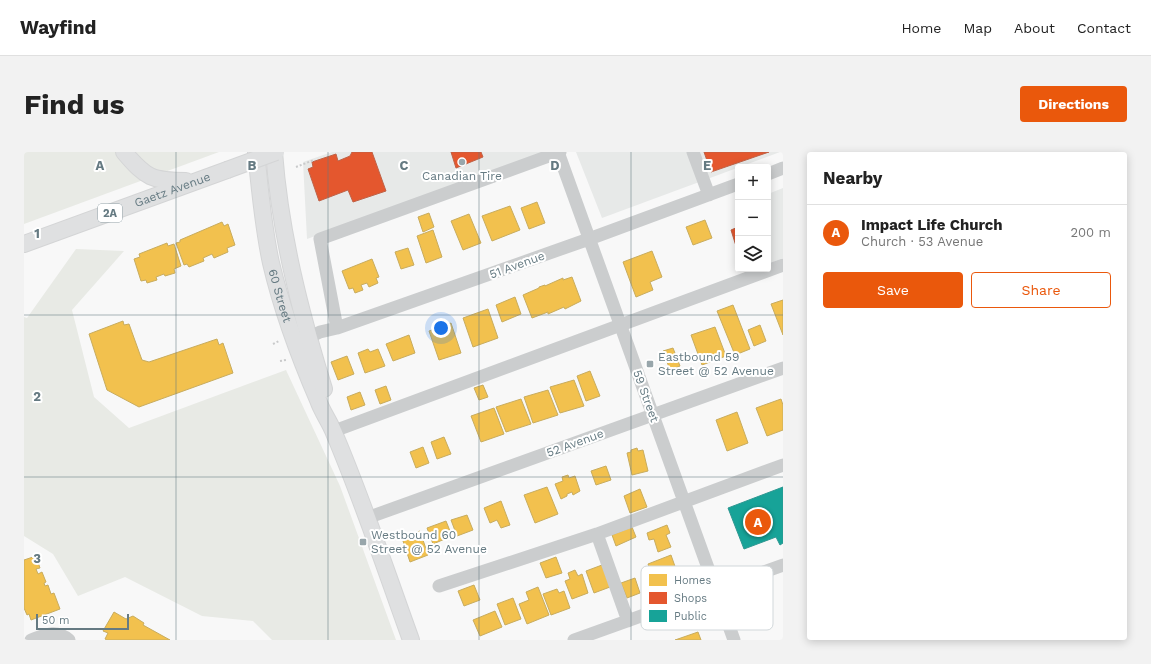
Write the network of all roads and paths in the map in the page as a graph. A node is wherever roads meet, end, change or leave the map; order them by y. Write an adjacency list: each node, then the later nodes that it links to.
1 (124, 152): 10 (main road)
2 (256, 152): 18 (main road, 60 Street)
3 (275, 152): 10 (main road, Gaetz Avenue / 2A, bridge); 18 (main road, 60 Street)
4 (559, 152): 13 (street, 59 Street); 17 (street)
5 (693, 152): 12 (street)
6 (314, 160): 7 (path)
7 (296, 167)
8 (783, 168): 9 (street)
9 (771, 173)
10 (195, 181): 14 (main road, Gaetz Avenue / 2A)
11 (735, 185): 12 (street, 51 Avenue)
12 (709, 195): 13 (street, 51 Avenue)
13 (589, 239): 16 (street, 59 Street); 17 (street, 51 Avenue)
14 (24, 244)
15 (783, 264): 16 (street)
16 (620, 324): 20 (street, 59 Street); 21 (street)
17 (337, 328): 18 (street, 51 Avenue)
18 (302, 340): 21 (main road, 60 Street)
19 (783, 368): 20 (street, 52 Avenue)
20 (653, 415): 23 (street, 59 Street); 24 (street, 52 Avenue)
21 (334, 431): 24 (main road, 60 Street)
22 (783, 465): 23 (street)
23 (684, 501): 25 (street); 27 (street, 59 Street)
24 (367, 518): 35 (main road, 60 Street)
25 (596, 534): 29 (street); 31 (street)
26 (783, 564): 28 (street)
27 (707, 566)
28 (773, 568)
29 (439, 586)
30 (641, 616): 31 (street)
31 (628, 621): 36 (street)
32 (730, 630): 37 (street, 59 Street)
33 (65, 637): 34 (street)
34 (31, 640)
35 (411, 640)
36 (574, 640)
37 (734, 640)

